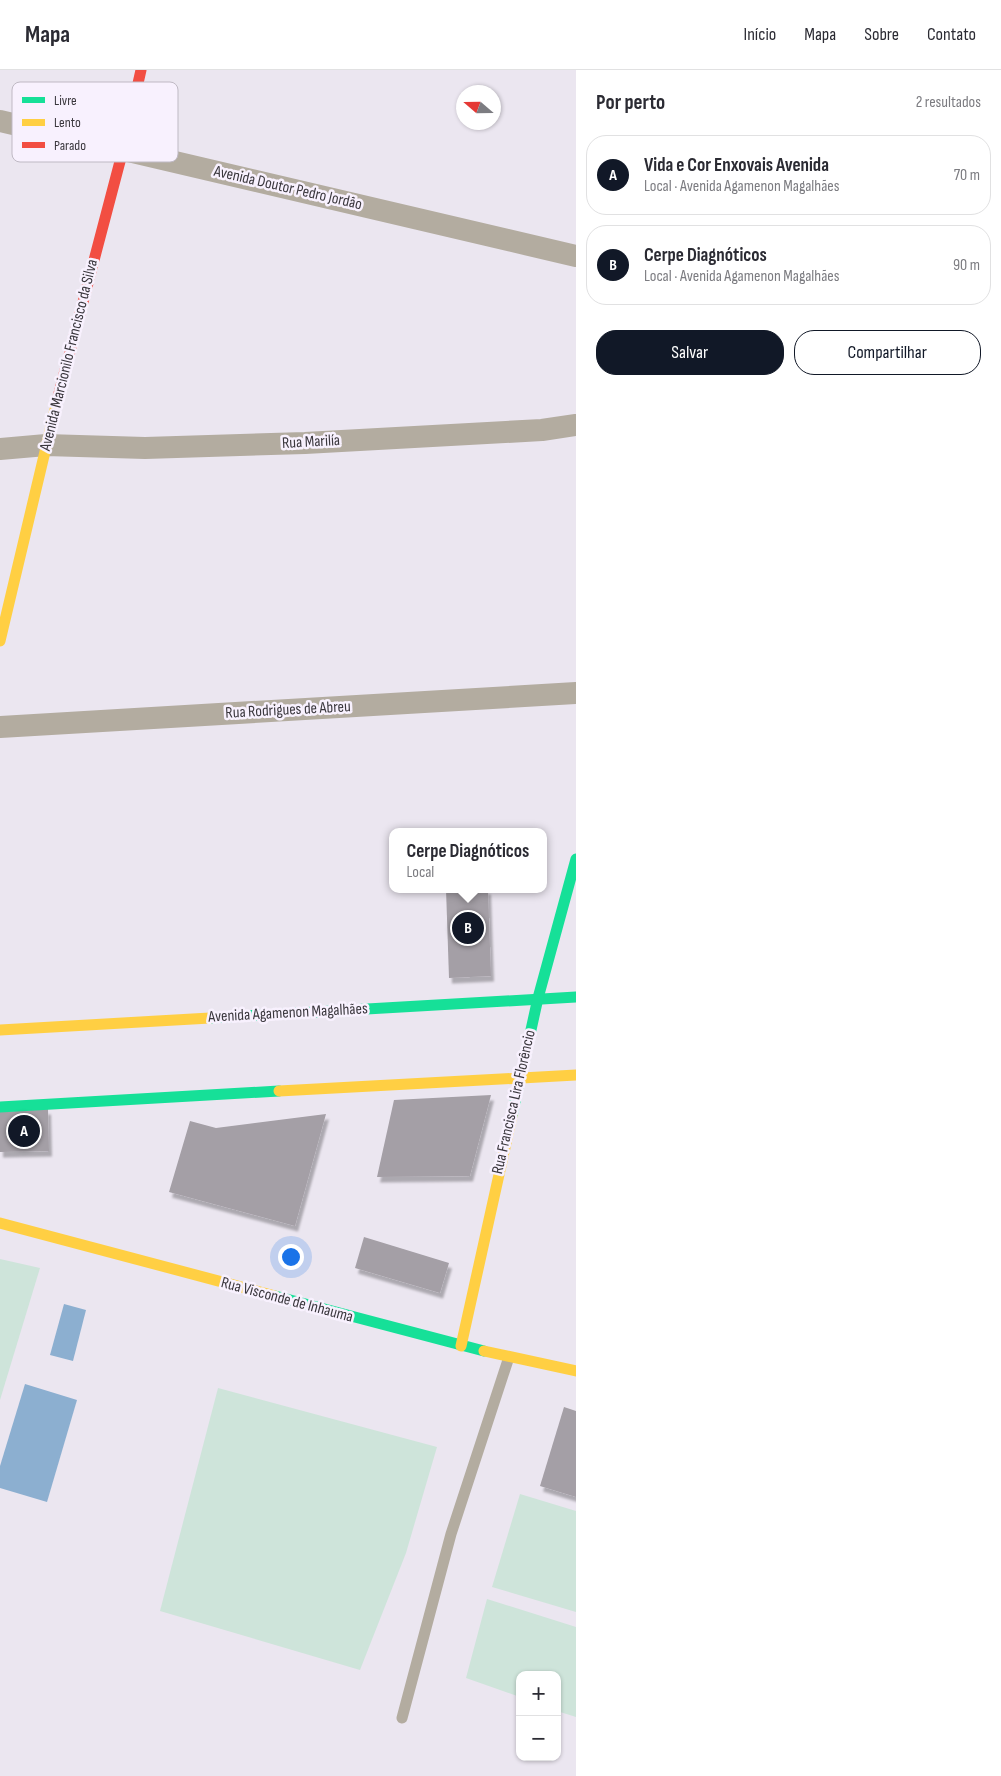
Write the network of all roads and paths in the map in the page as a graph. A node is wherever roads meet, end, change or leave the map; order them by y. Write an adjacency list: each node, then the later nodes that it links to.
1 (120, 162): 5 (street, Avenida Marcionilo Francisco da Silva)
2 (174, 162): 3 (street, Avenida Doutor Pedro Jordão)
3 (576, 256)
4 (576, 425): 5 (street, Rua Marilía)
5 (46, 445): 6 (street, Rua Marilía); 7 (street, Avenida Marcionilo Francisco da Silva)
6 (0, 450)
7 (0, 641)
8 (576, 694): 9 (street, Rua Rodrigues de Abreu)
9 (0, 727)
10 (576, 859): 12 (street, Rua Francisca Lira Florêncio)
11 (576, 997): 12 (street, Avenida Agamenon Magalhães)
12 (538, 998): 13 (street, Avenida Agamenon Magalhães); 15 (street, Rua Francisca Lira Florêncio)
13 (0, 1030)
14 (576, 1075): 15 (street)
15 (519, 1078): 16 (street); 18 (street, Rua Francisca Lira Florêncio)
16 (0, 1106)
17 (0, 1223): 18 (street, Rua Visconde de Inhauma)
18 (461, 1346): 19 (street, Rua Visconde de Inhauma)
19 (509, 1357): 20 (street, Rua Visconde de Inhauma); 21 (lane)
20 (576, 1371)
21 (402, 1718)

